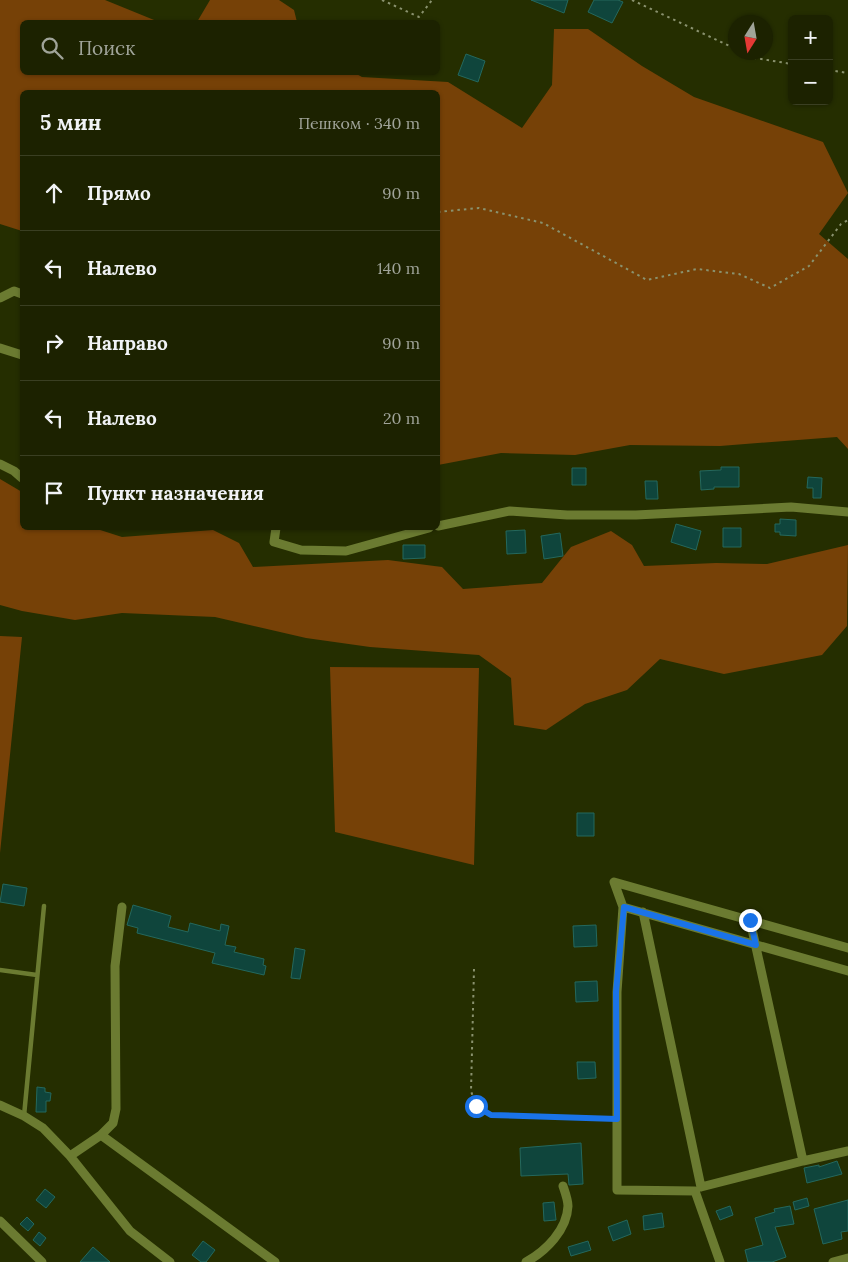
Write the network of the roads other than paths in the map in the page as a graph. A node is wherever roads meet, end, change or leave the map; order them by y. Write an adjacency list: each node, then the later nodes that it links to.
1 (20, 293): 2 (street)
2 (0, 298)
3 (0, 348): 4 (street)
4 (20, 354)
5 (0, 464): 6 (street)
6 (20, 476)
7 (848, 512): 8 (street)
8 (440, 526)
9 (276, 530): 10 (street)
10 (422, 530)
11 (44, 906): 20 (lane)
12 (122, 907): 23 (street)
13 (624, 907): 14 (street); 15 (street); 28 (street)
14 (642, 912): 16 (street); 28 (street)
15 (750, 920): 16 (street); 17 (street)
16 (756, 945): 19 (street); 26 (street)
17 (848, 948)
18 (0, 970): 20 (lane)
19 (848, 971)
20 (37, 975): 22 (lane)
21 (0, 1105): 22 (street)
22 (24, 1116): 25 (street)
23 (101, 1135): 25 (street); 33 (street)
24 (848, 1151): 26 (street)
25 (70, 1156): 32 (street)
26 (803, 1162): 28 (street)
27 (563, 1186): 34 (street)
28 (698, 1189): 35 (street)
29 (0, 1221): 31 (street)
30 (848, 1258): 36 (street)
31 (42, 1262)
32 (170, 1262)
33 (275, 1262)
34 (526, 1262)
35 (720, 1262)
36 (833, 1262)

